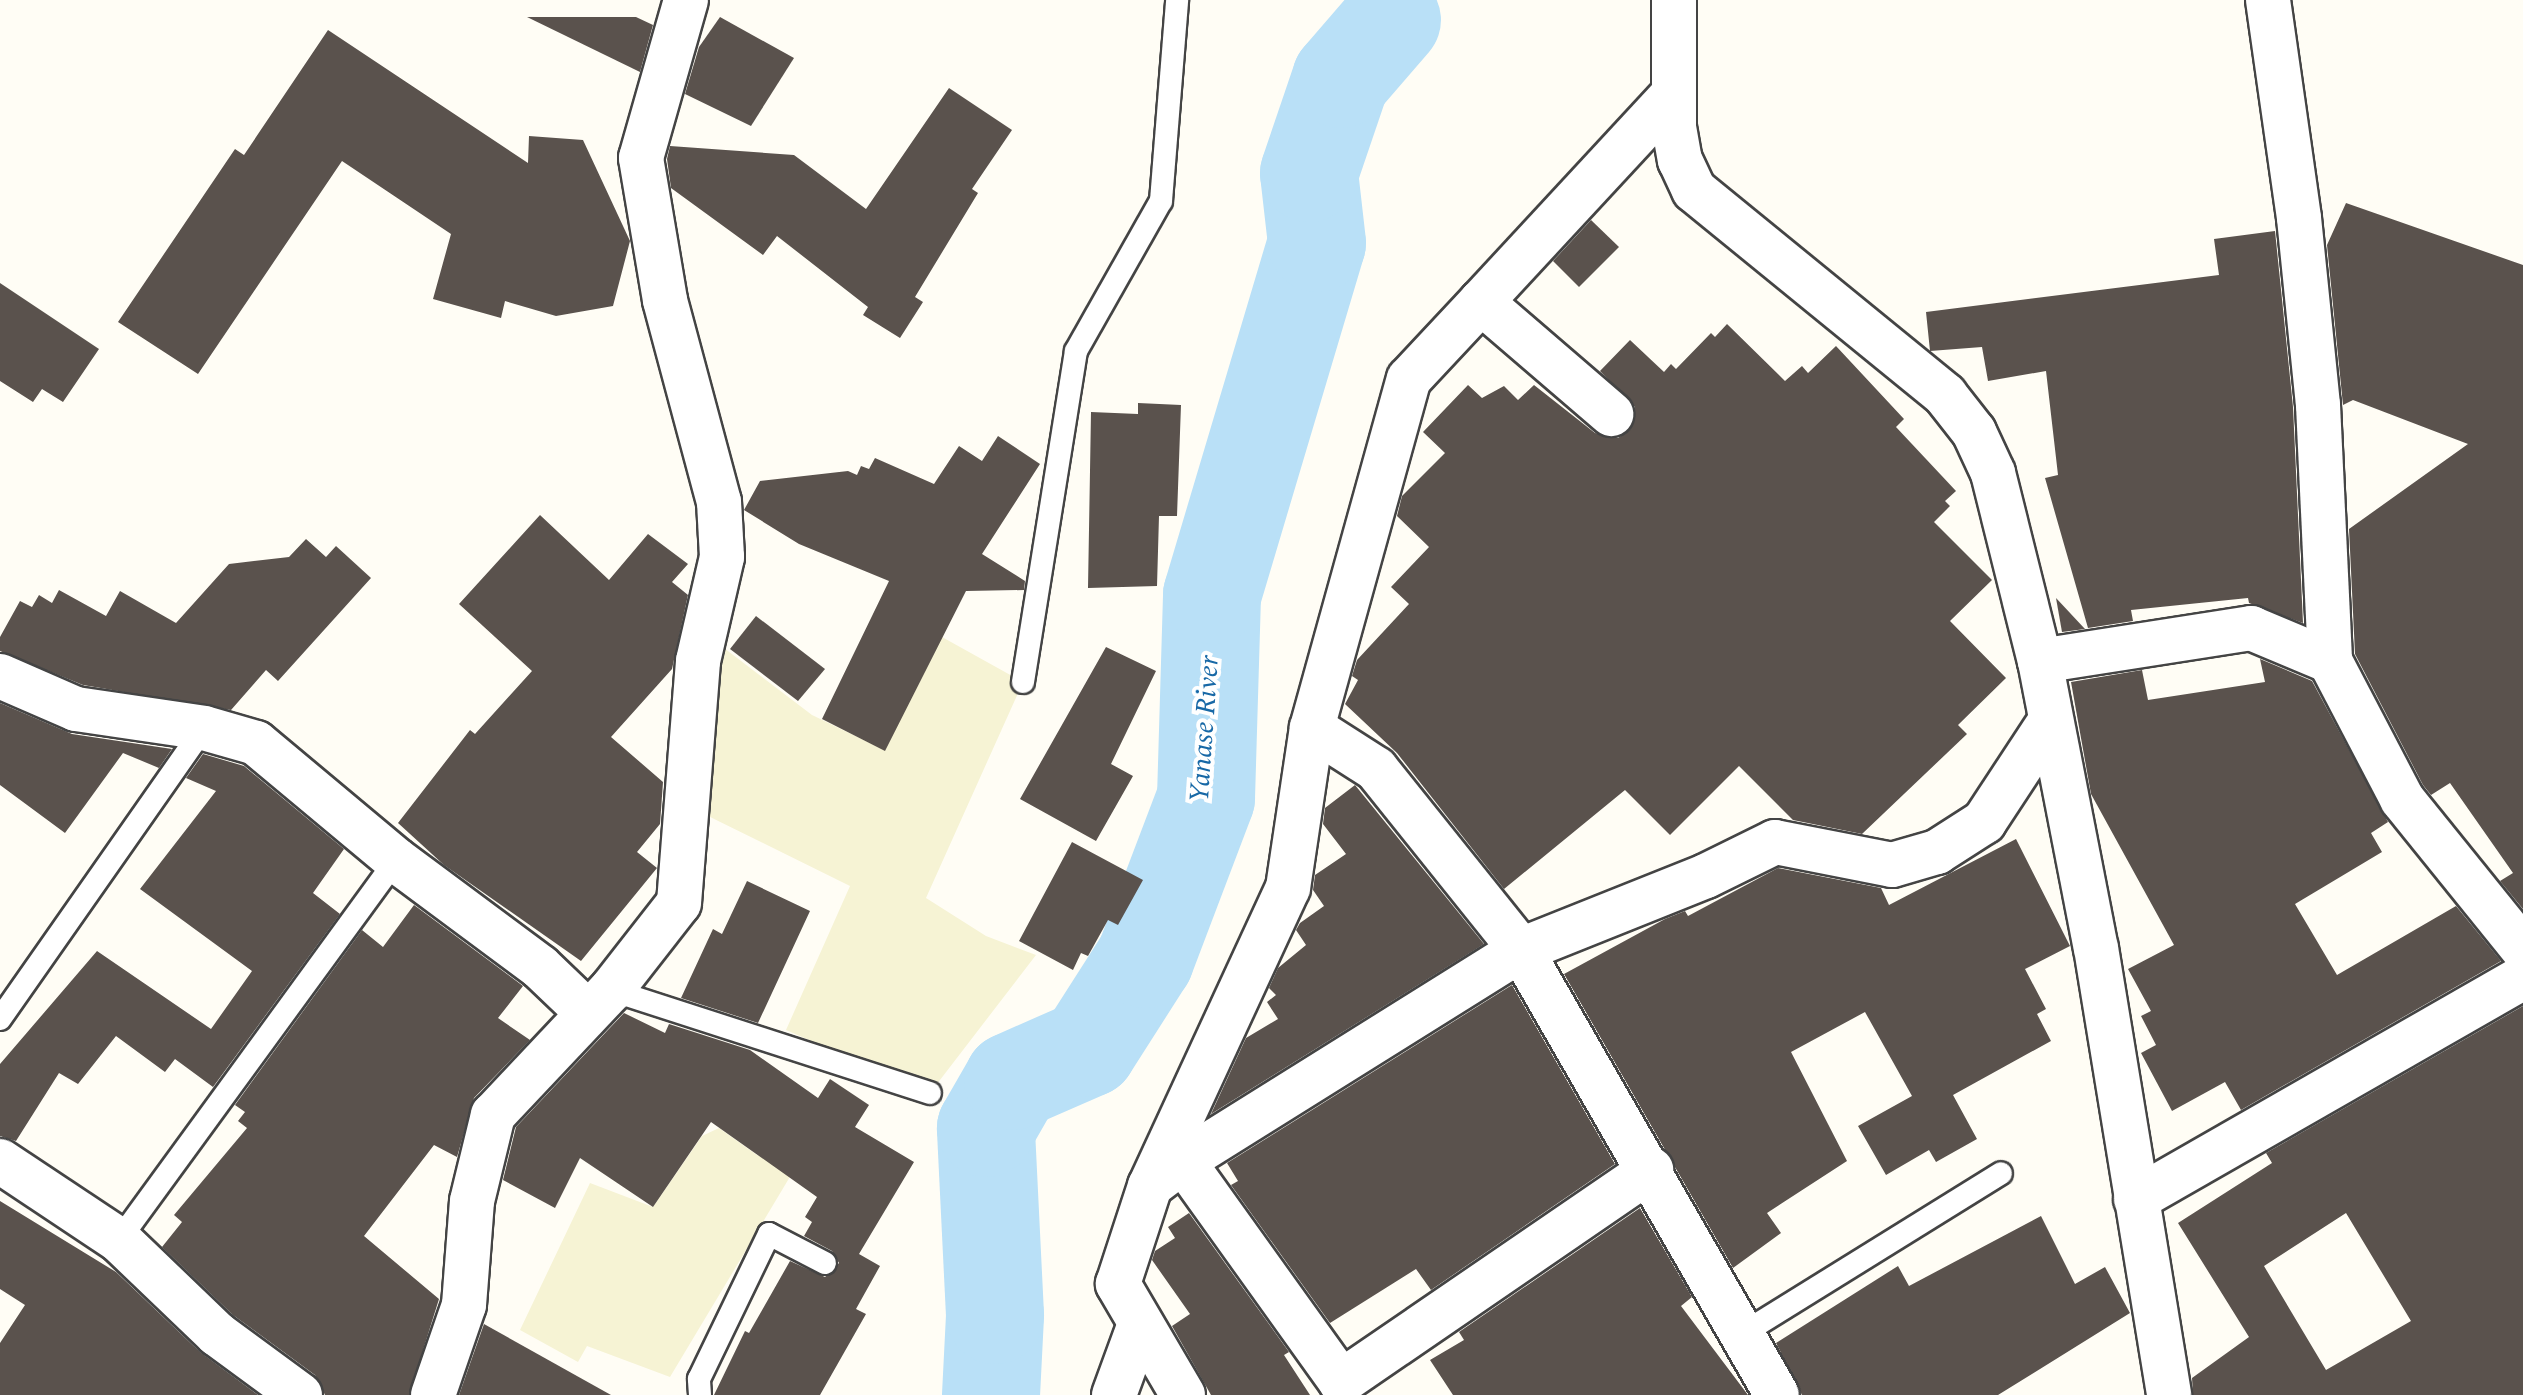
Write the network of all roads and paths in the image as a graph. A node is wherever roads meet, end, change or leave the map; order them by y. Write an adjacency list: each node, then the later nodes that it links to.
1 (686, 0): 19 (street)
2 (1177, 0): 11 (lane)
3 (1674, 0): 5 (street)
4 (2268, 0): 9 (street)
5 (1672, 96): 6 (street); 8 (street)
6 (1481, 302): 7 (street); 14 (street)
7 (1611, 414)
8 (2040, 661): 9 (street); 12 (street)
9 (2330, 661): 16 (street)
10 (0, 676): 13 (street)
11 (1023, 682)
12 (2049, 723): 17 (street); 26 (street)
13 (204, 728): 15 (street); 20 (lane)
14 (1312, 728): 17 (street); 25 (street)
15 (396, 860): 19 (street); 27 (lane)
16 (2523, 949)
17 (1521, 950): 23 (street); 25 (street)
18 (2523, 977): 26 (street)
19 (599, 1001): 21 (lane); 32 (street)
20 (0, 1019)
21 (930, 1093)
22 (0, 1161): 27 (street)
23 (1651, 1170): 25 (street); 30 (street)
24 (2001, 1173): 30 (lane)
25 (1166, 1174): 29 (street)
26 (2136, 1199): 37 (street)
27 (119, 1240): 31 (street)
28 (825, 1263): 33 (lane)
29 (1140, 1324): 34 (street); 35 (street)
30 (1745, 1332): 36 (street)
31 (300, 1395)
32 (433, 1395)
33 (700, 1395)
34 (1114, 1395)
35 (1183, 1395)
36 (1777, 1395)
37 (2169, 1395)

